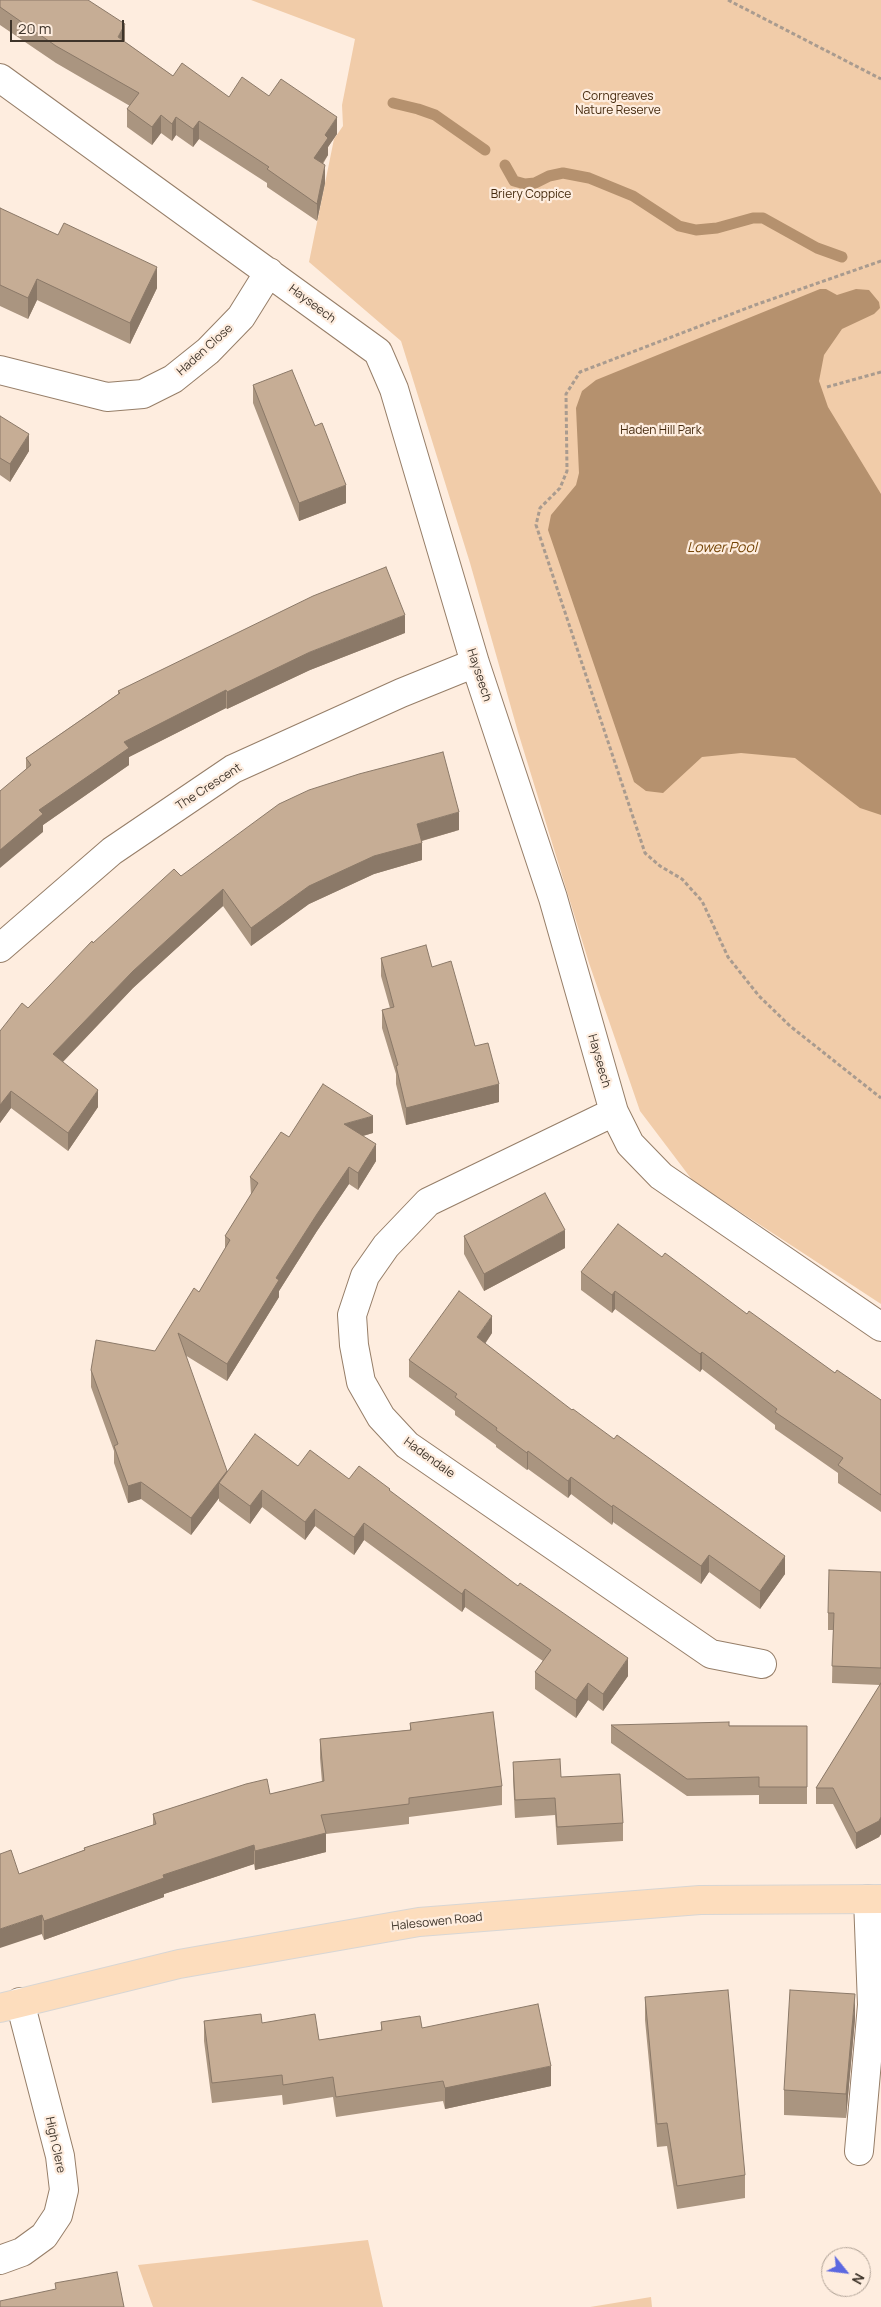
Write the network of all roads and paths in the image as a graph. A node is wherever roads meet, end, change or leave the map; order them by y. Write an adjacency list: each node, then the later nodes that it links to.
1 (728, 0): 3 (path)
2 (0, 78): 5 (street, Hayseech)
3 (881, 79)
4 (881, 261): 11 (path)
5 (269, 272): 6 (street, Haden Close); 9 (street, Hayseech)
6 (0, 370)
7 (881, 372): 8 (path)
8 (827, 387)
9 (474, 663): 10 (street, The Crescent); 12 (street, Hayseech)
10 (0, 948)
11 (881, 1098)
12 (614, 1112): 13 (street, Hayseech); 14 (street, Hadendale)
13 (881, 1327)
14 (762, 1664)
15 (875, 1899): 16 (main road, Halesowen Road); 17 (street)
16 (10, 2005): 18 (street, High Clere)
17 (859, 2151)
18 (0, 2260)

